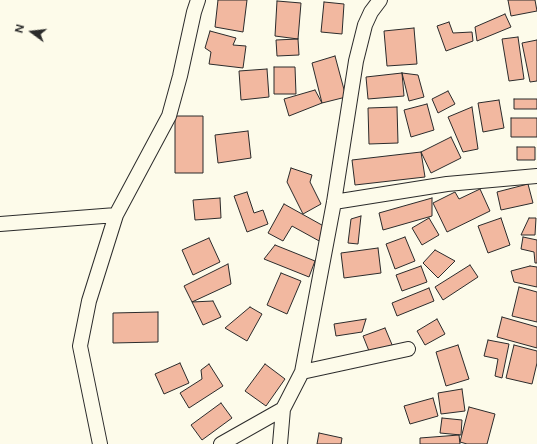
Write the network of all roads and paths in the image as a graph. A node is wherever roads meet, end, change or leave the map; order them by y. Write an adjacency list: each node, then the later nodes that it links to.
1 (198, 0): 5 (street)
2 (380, 0): 4 (street)
3 (537, 176): 4 (street)
4 (334, 202): 8 (street)
5 (116, 215): 6 (street); 10 (street)
6 (0, 224)
7 (408, 349): 8 (street)
8 (302, 372): 9 (street)
9 (284, 409): 11 (street); 12 (street)
10 (100, 444)
11 (221, 444)
12 (280, 444)

